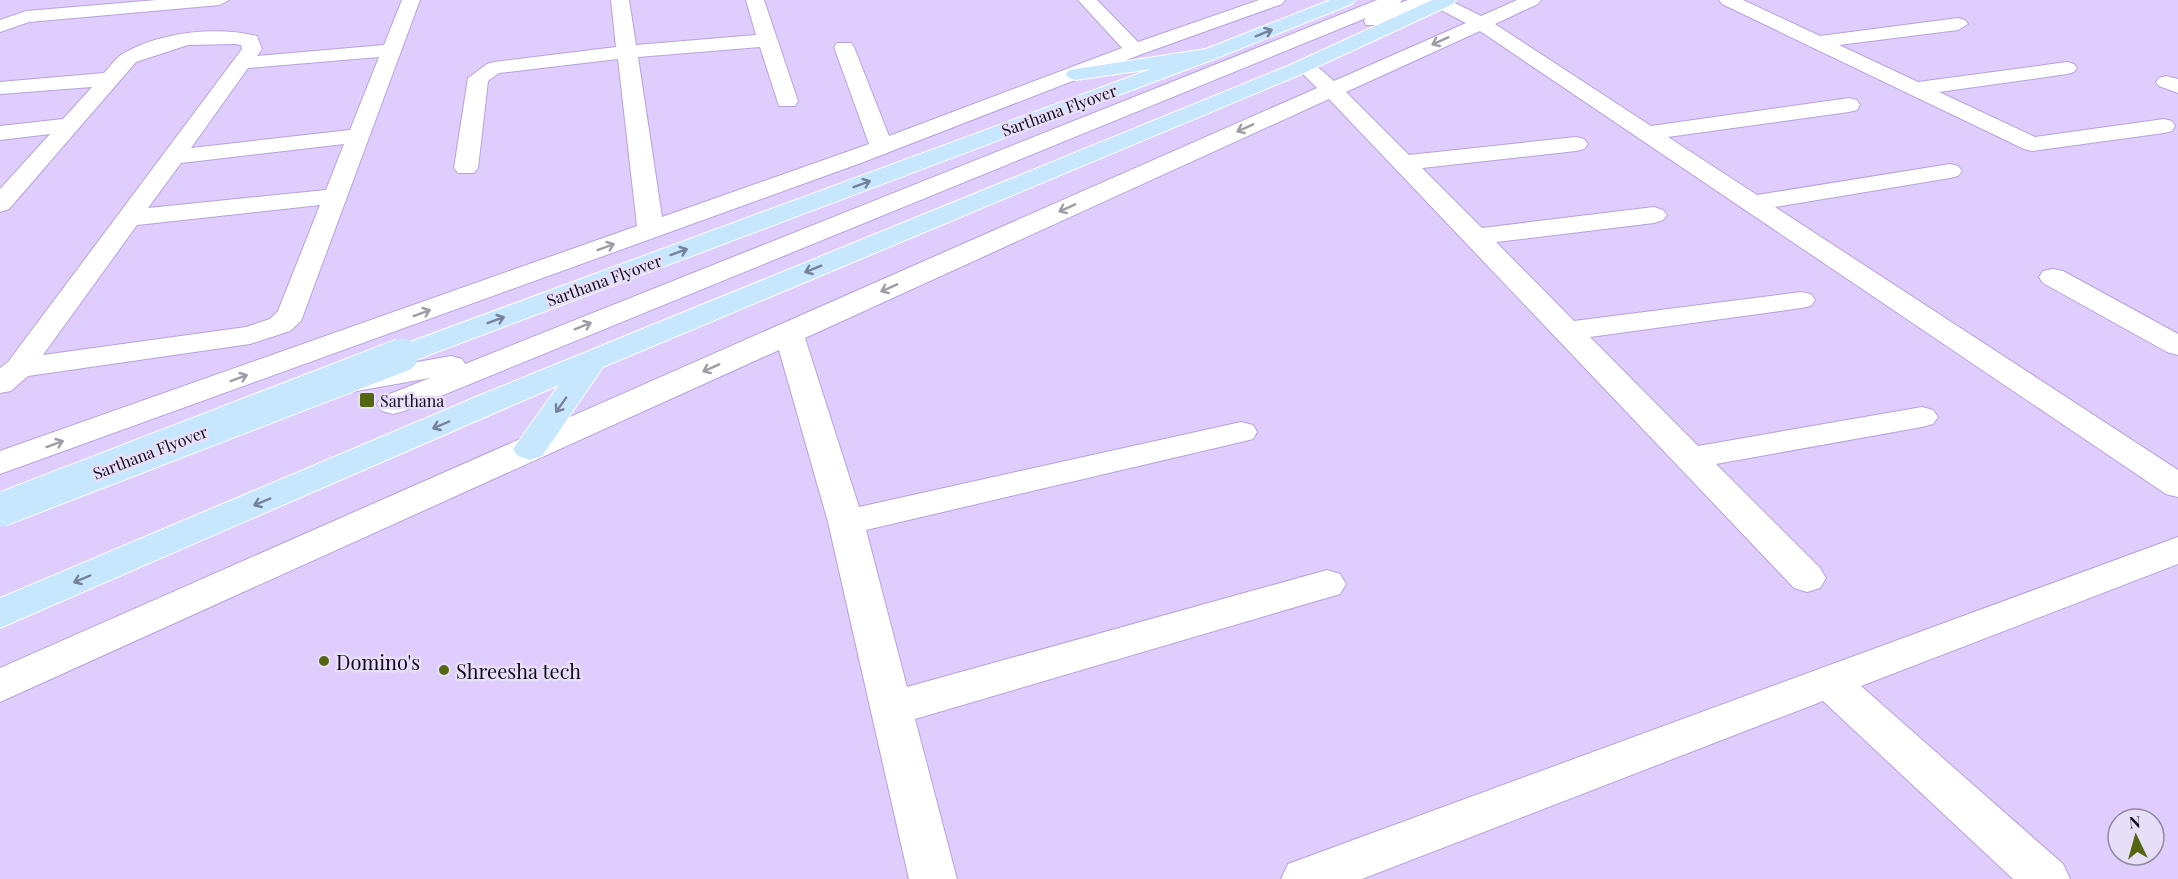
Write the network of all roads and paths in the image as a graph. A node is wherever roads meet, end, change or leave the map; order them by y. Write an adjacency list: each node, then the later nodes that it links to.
1 (220, 0): 14 (street)
2 (411, 0): 18 (street)
3 (620, 0): 20 (street)
4 (755, 0): 15 (street)
5 (1087, 0): 19 (street)
6 (1274, 0): 19 (street)
7 (1346, 0): 21 (main road, one-way to 7)
8 (1393, 0): 56 (street, one-way to 8)
9 (1532, 0): 12 (street)
10 (1729, 0): 16 (street)
11 (1437, 1): 12 (street); 23 (main road); 55 (street)
12 (1481, 22): 29 (street, one-way to 29); 35 (street)
13 (1958, 24): 16 (street)
14 (0, 26)
15 (768, 40): 20 (street); 30 (street)
16 (1818, 42): 28 (street)
17 (844, 47): 38 (street)
18 (392, 50): 22 (street); 36 (street)
19 (1135, 50): 25 (street)
20 (625, 52): 41 (street); 48 (street)
21 (1210, 54): 25 (main road); 65 (main road, Sarthana Flyover, one-way to 21, bridge)
22 (241, 63): 26 (street); 39 (street)
23 (1305, 66): 29 (street); 55 (main road, one-way to 55)
24 (2067, 68): 28 (street)
25 (1076, 74): 38 (street)
26 (108, 79): 27 (street); 32 (street)
27 (0, 88)
28 (1914, 89): 33 (street)
29 (1332, 90): 40 (street); 53 (street, one-way to 53)
30 (787, 101)
31 (1849, 105): 35 (street)
32 (68, 125): 34 (street); 45 (street)
33 (2164, 126)
34 (0, 133)
35 (1647, 133): 44 (street)
36 (359, 136): 39 (street); 43 (street)
37 (1576, 144): 40 (street)
38 (882, 147): 48 (street)
39 (173, 157): 47 (street)
40 (1403, 163): 49 (street)
41 (466, 168)
42 (1950, 171): 44 (street)
43 (336, 196): 47 (street); 57 (street)
44 (1752, 203): 64 (street)
45 (0, 204)
46 (1654, 215): 49 (street)
47 (128, 218): 57 (street)
48 (651, 231): 59 (street, one-way to 48)
49 (1475, 237): 52 (street)
50 (2053, 277): 54 (street)
51 (1801, 300): 52 (street)
52 (1567, 331): 62 (street)
53 (789, 333): 61 (street, one-way to 61); 66 (street)
54 (2178, 346)
55 (592, 351): 56 (street); 61 (main road, one-way to 61); 70 (main road, one-way to 70)
56 (510, 355): 59 (street)
57 (9, 376)
58 (1922, 417): 62 (street)
59 (101, 427): 63 (street, one-way to 59)
60 (1241, 432): 66 (street)
61 (530, 449): 72 (street)
62 (1689, 458): 68 (street)
63 (0, 463)
64 (2178, 486)
65 (0, 510)
66 (846, 522): 73 (street)
67 (2178, 550): 71 (street)
68 (1807, 578)
69 (1327, 584): 73 (street)
70 (0, 614)
71 (1829, 682): 75 (street); 76 (street)
72 (0, 686)
73 (890, 709): 74 (street)
74 (933, 879)
75 (1305, 879)
76 (2046, 879)

